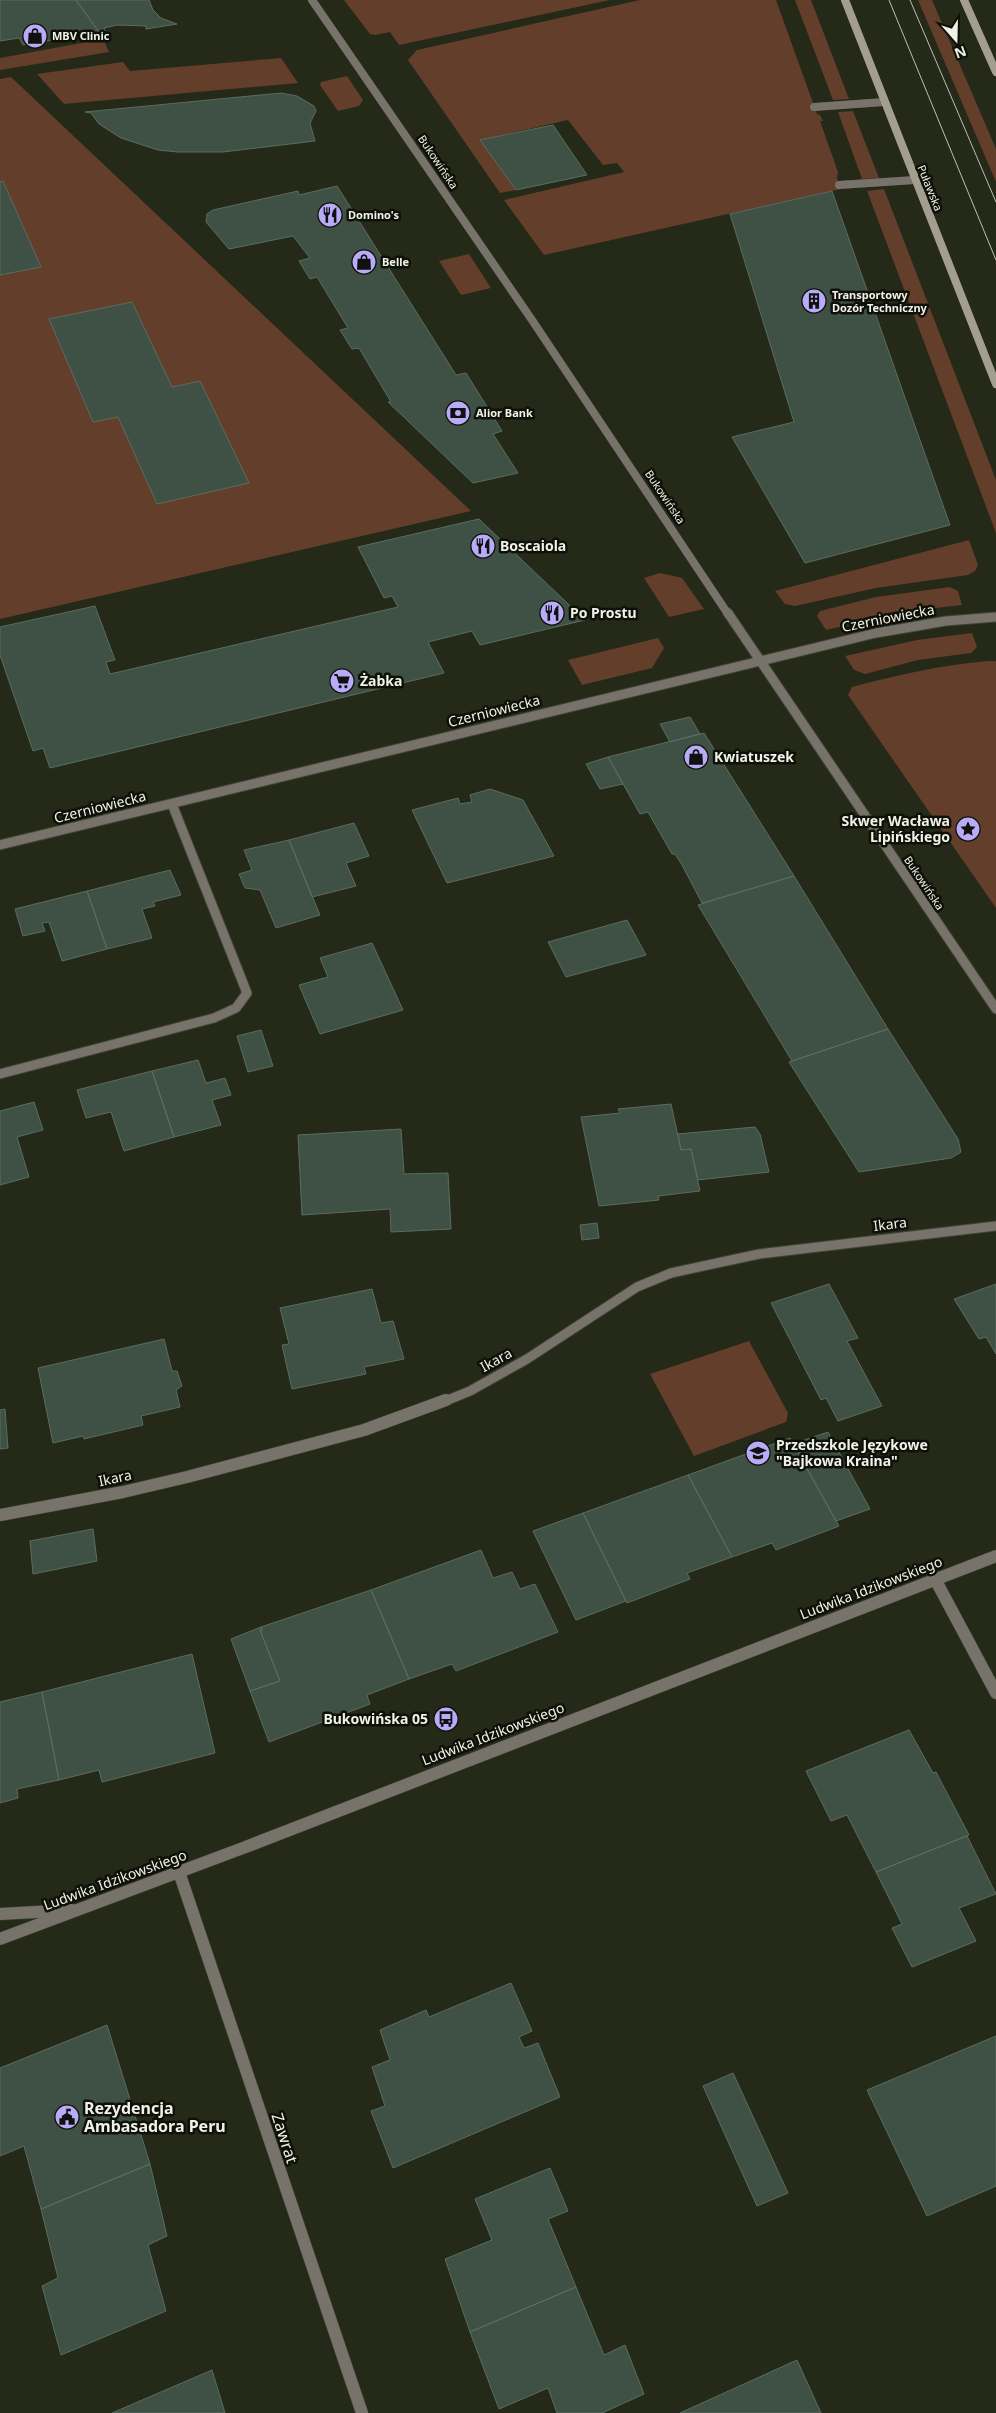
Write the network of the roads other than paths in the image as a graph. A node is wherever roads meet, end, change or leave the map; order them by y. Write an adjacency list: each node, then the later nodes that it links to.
1 (312, 0): 11 (street, Bukowińska)
2 (845, 0): 5 (main road, Puławska)
3 (964, 0): 4 (main road)
4 (996, 72)
5 (884, 102): 6 (street); 7 (main road, Puławska)
6 (814, 107)
7 (915, 180): 8 (street); 9 (main road, Puławska)
8 (839, 185)
9 (996, 384)
10 (996, 617): 11 (street, Czerniowiecka)
11 (760, 661): 12 (street, Czerniowiecka); 14 (street, Bukowińska)
12 (172, 804): 13 (street, Czerniowiecka); 15 (street)
13 (0, 845)
14 (996, 1009)
15 (0, 1074)
16 (996, 1226): 17 (street, Ikara)
17 (0, 1515)
18 (996, 1556): 19 (street, Ludwika Idzikowskiego)
19 (935, 1579): 20 (street); 21 (street, Ludwika Idzikowskiego)
20 (996, 1693)
21 (179, 1872): 22 (street, Ludwika Idzikowskiego); 25 (street, Zawrat)
22 (78, 1909): 23 (street); 24 (street, Ludwika Idzikowskiego)
23 (0, 1914)
24 (0, 1939)
25 (362, 2413)

